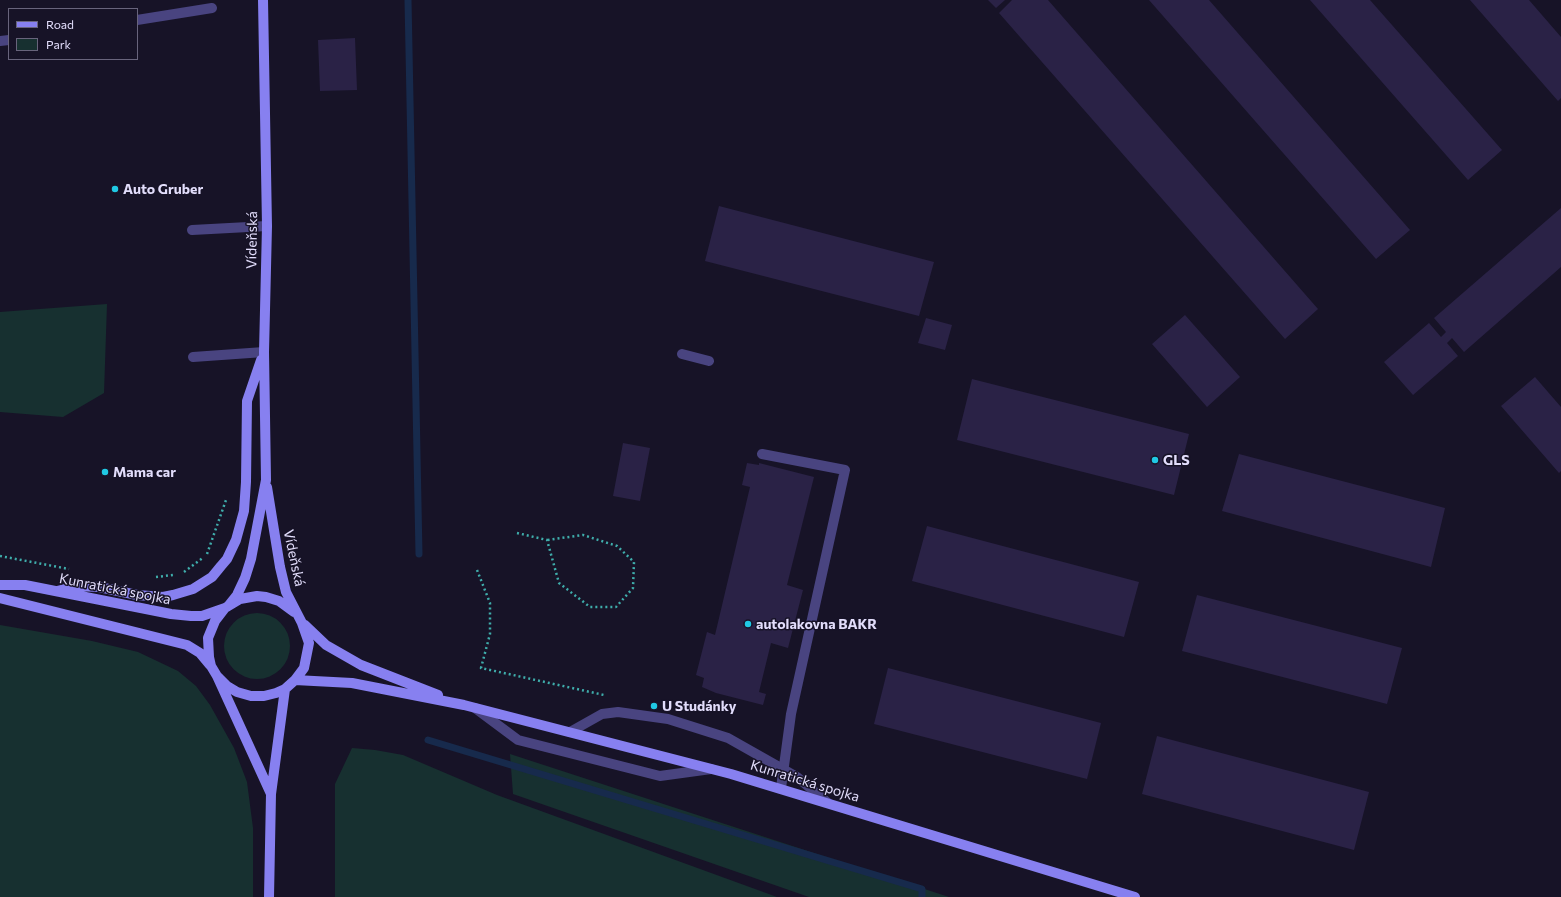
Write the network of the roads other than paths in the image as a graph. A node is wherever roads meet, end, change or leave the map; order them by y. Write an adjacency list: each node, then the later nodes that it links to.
1 (263, 0): 4 (main road, Vídeňská)
2 (212, 8): 3 (lane)
3 (138, 20)
4 (267, 226): 5 (lane); 6 (main road, Vídeňská)
5 (192, 230)
6 (264, 352): 8 (lane); 11 (main road, Vídeňská); 13 (main road)
7 (682, 354): 9 (lane)
8 (193, 357)
9 (709, 361)
10 (762, 454): 24 (lane)
11 (266, 480): 15 (main road, Vídeňská); 16 (main road, Vídeňská)
12 (0, 585): 13 (main road, Kunratická spojka)
13 (57, 591): 15 (main road, Kunratická spojka)
14 (0, 598): 17 (main road)
15 (227, 607): 16 (main road, Vídeňská); 17 (main road, Vídeňská)
16 (300, 619): 19 (main road, Vídeňská); 21 (main road, Kunratická spojka)
17 (211, 666): 18 (main road, Vídeňská)
18 (217, 676): 20 (main road, Vídeňská); 26 (main road, Vídeňská)
19 (295, 680): 20 (main road, Vídeňská); 21 (main road, Kunratická spojka)
20 (285, 689): 26 (main road, Vídeňská)
21 (468, 706): 22 (main road, Kunratická spojka); 23 (lane)
22 (570, 732): 23 (main road, Kunratická spojka); 24 (lane)
23 (712, 769): 25 (main road, Kunratická spojka)
24 (783, 769): 25 (lane); 27 (lane)
25 (781, 788): 27 (main road, Kunratická spojka)
26 (271, 794): 28 (main road, Vídeňská)
27 (828, 803): 29 (main road, Kunratická spojka)
28 (268, 897)
29 (1135, 897)

